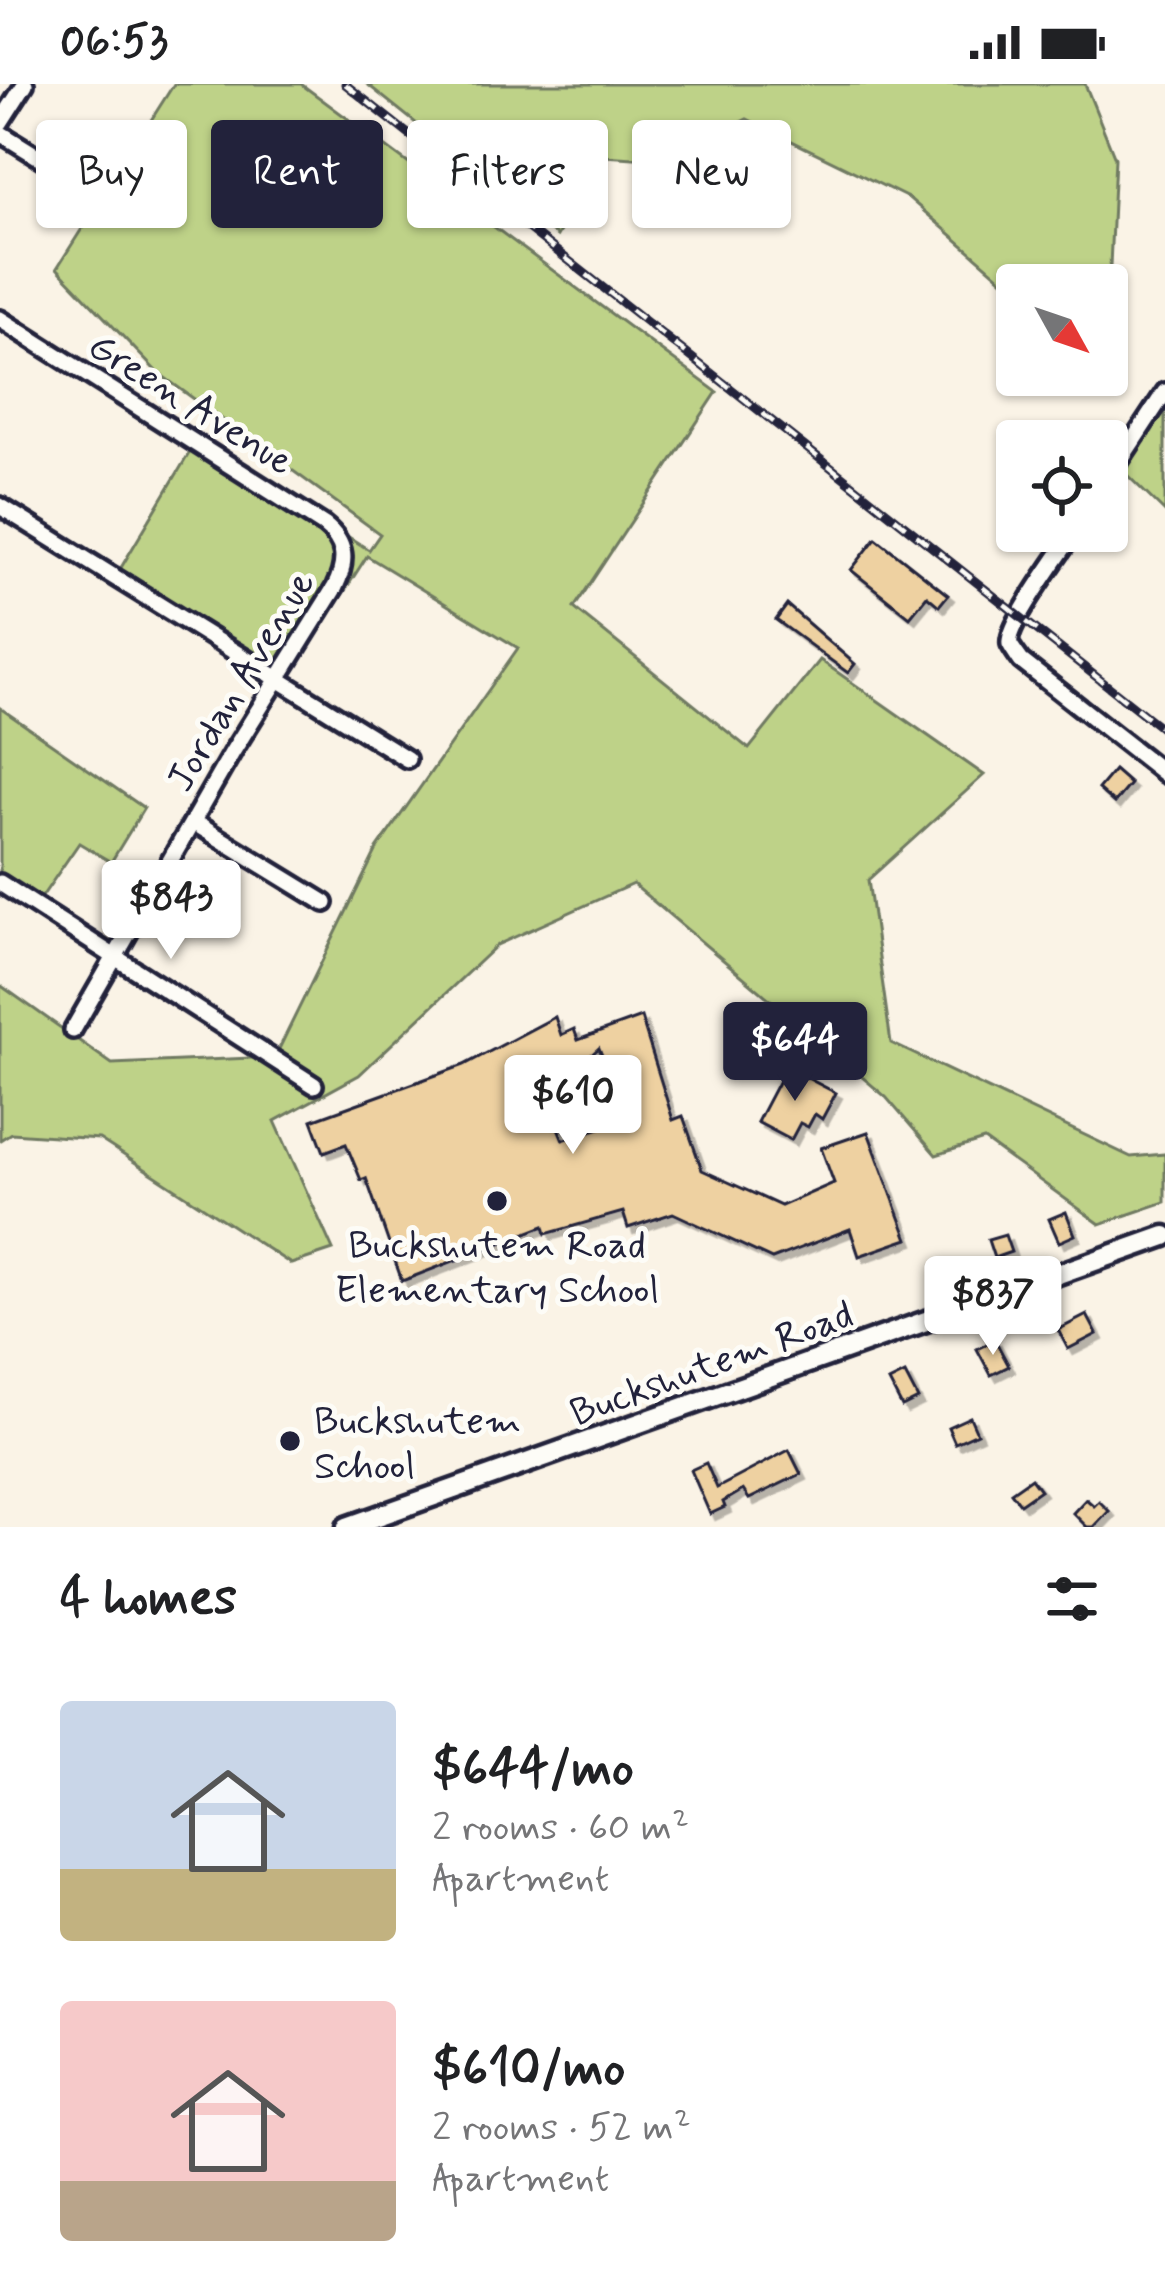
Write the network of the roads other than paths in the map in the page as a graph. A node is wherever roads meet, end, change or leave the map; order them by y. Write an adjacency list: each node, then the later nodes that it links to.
1 (25, 84): 2 (street)
2 (0, 123)
3 (0, 133): 4 (street)
4 (36, 155)
5 (0, 319): 9 (street, Green Avenue)
6 (1165, 392): 7 (street)
7 (1128, 448)
8 (0, 506): 11 (street)
9 (343, 548): 11 (street, Jordan Avenue)
10 (1062, 552): 13 (street)
11 (277, 679): 12 (street); 14 (street, Jordan Avenue)
12 (407, 759)
13 (1165, 774)
14 (193, 822): 16 (street); 17 (street, Jordan Avenue)
15 (0, 883): 17 (street)
16 (326, 903)
17 (116, 957): 18 (street, Jordan Avenue); 19 (street)
18 (73, 1030)
19 (314, 1084)
20 (1165, 1236): 21 (main road, Buckshutem Road)
21 (347, 1527)

